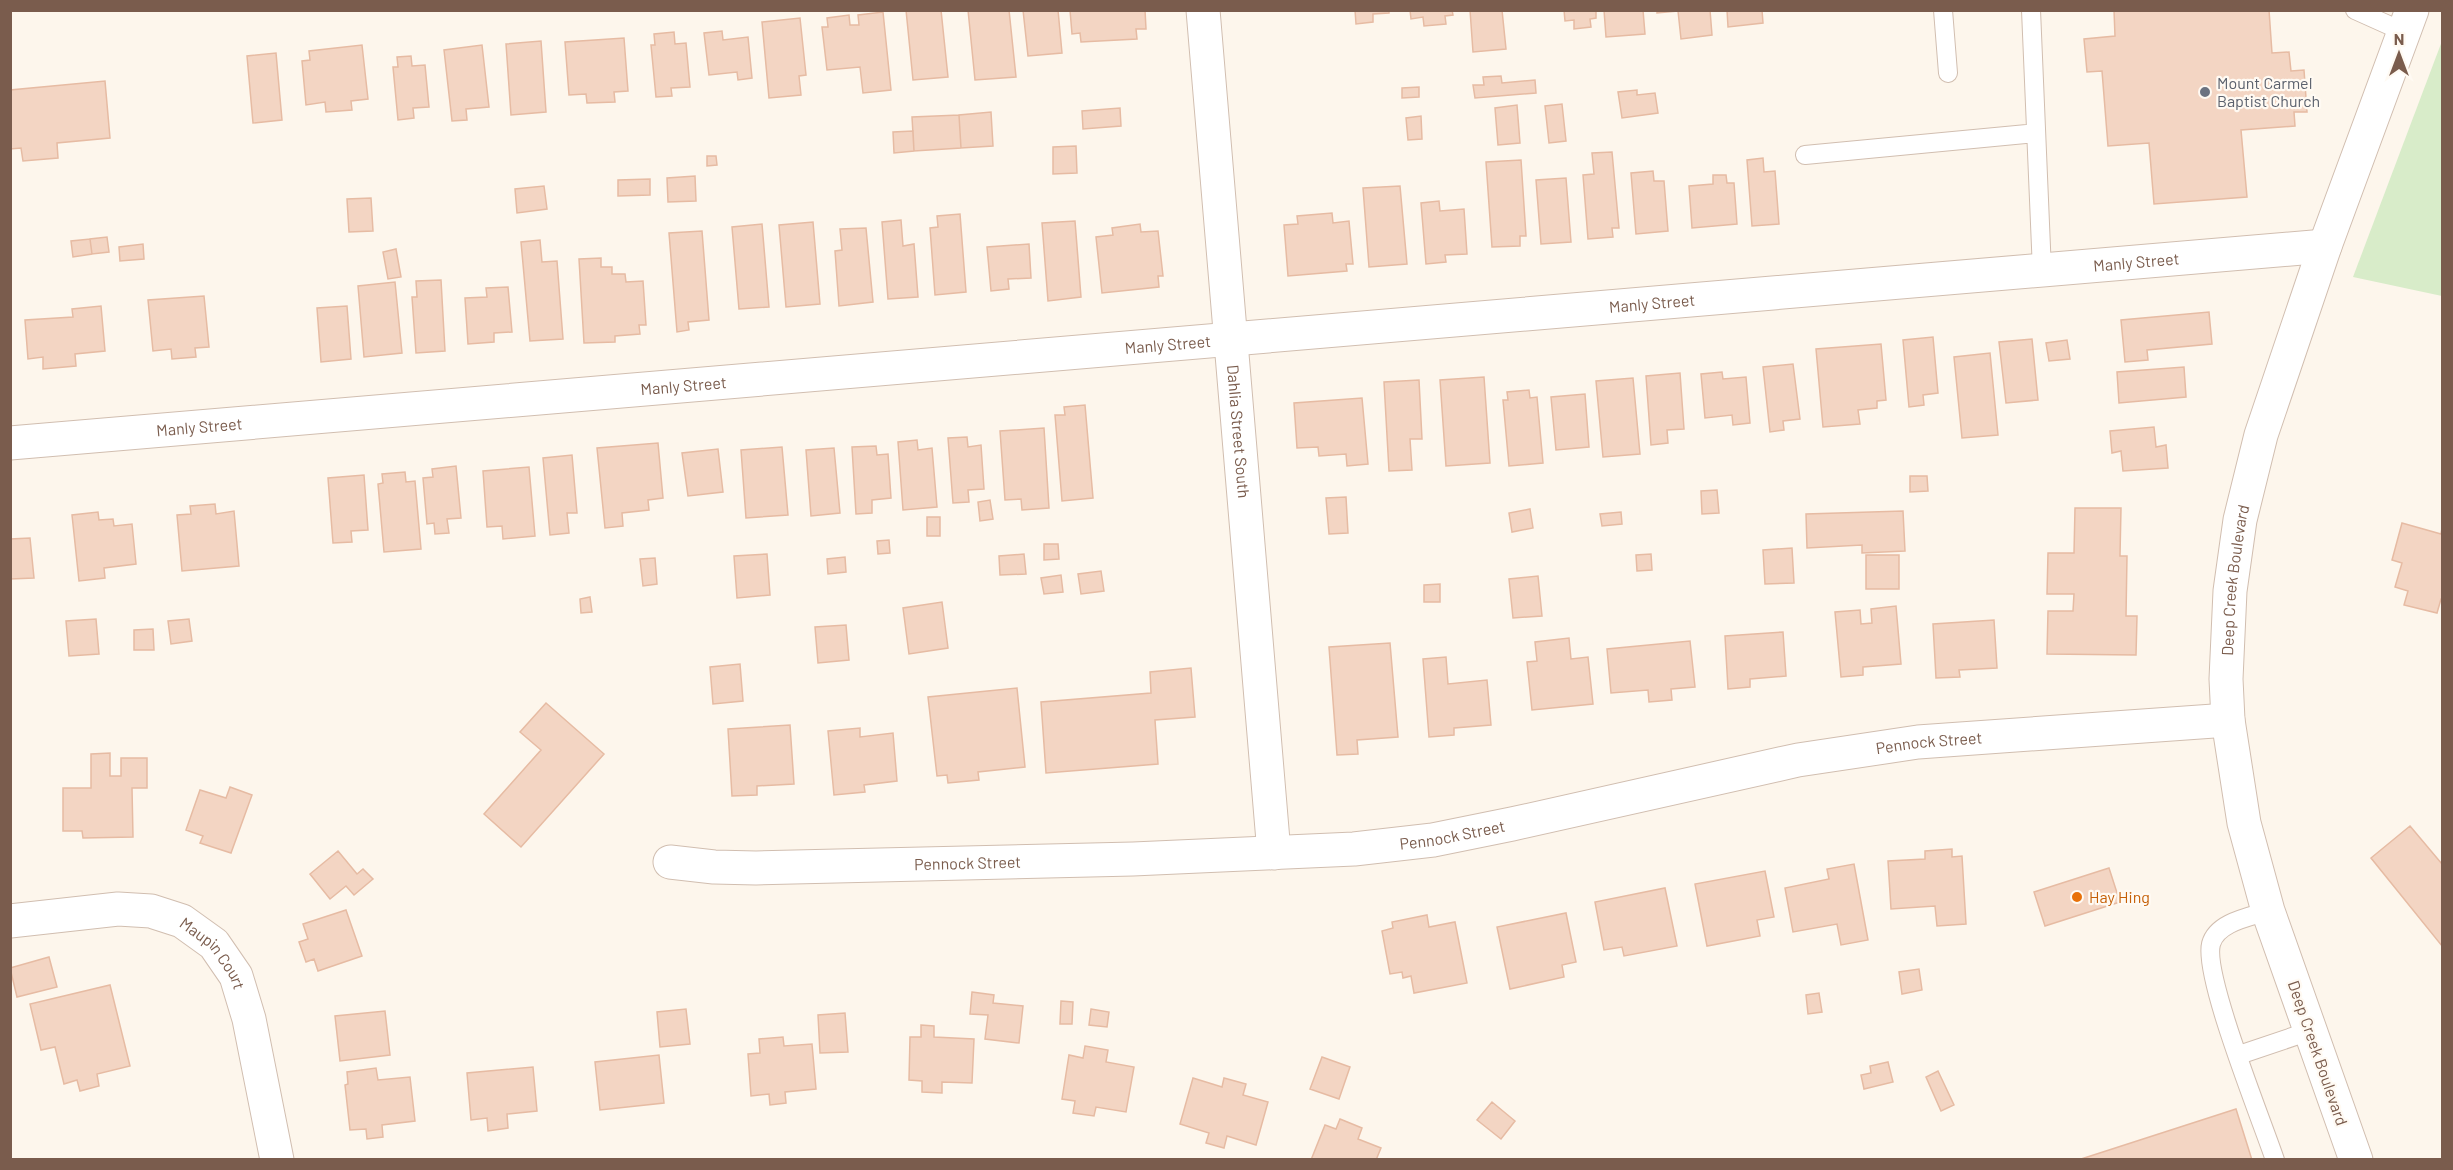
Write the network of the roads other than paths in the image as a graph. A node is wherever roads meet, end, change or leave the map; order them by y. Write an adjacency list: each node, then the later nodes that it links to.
1 (1203, 10): 11 (street, Dahlia Street South)
2 (1943, 10): 6 (lane)
3 (2031, 10): 7 (lane)
4 (2355, 10): 5 (lane)
5 (2408, 21): 9 (street, Deep Creek Boulevard)
6 (1948, 73)
7 (2036, 133): 8 (lane); 10 (lane)
8 (1804, 155)
9 (2325, 246): 10 (street, Manly Street); 13 (street, Deep Creek Boulevard)
10 (2042, 271): 11 (street, Manly Street)
11 (1231, 340): 12 (street, Manly Street); 14 (street, Dahlia Street South)
12 (10, 443)
13 (2228, 720): 14 (street, Pennock Street); 16 (street, Deep Creek Boulevard)
14 (1274, 853): 15 (street, Pennock Street)
15 (670, 862)
16 (2268, 911): 18 (street, Deep Creek Boulevard); 19 (lane)
17 (10, 921): 20 (street, Maupin Court)
18 (2310, 1031): 19 (lane); 22 (street, Deep Creek Boulevard)
19 (2239, 1055): 21 (lane)
20 (277, 1160)
21 (2275, 1160)
22 (2356, 1160)

